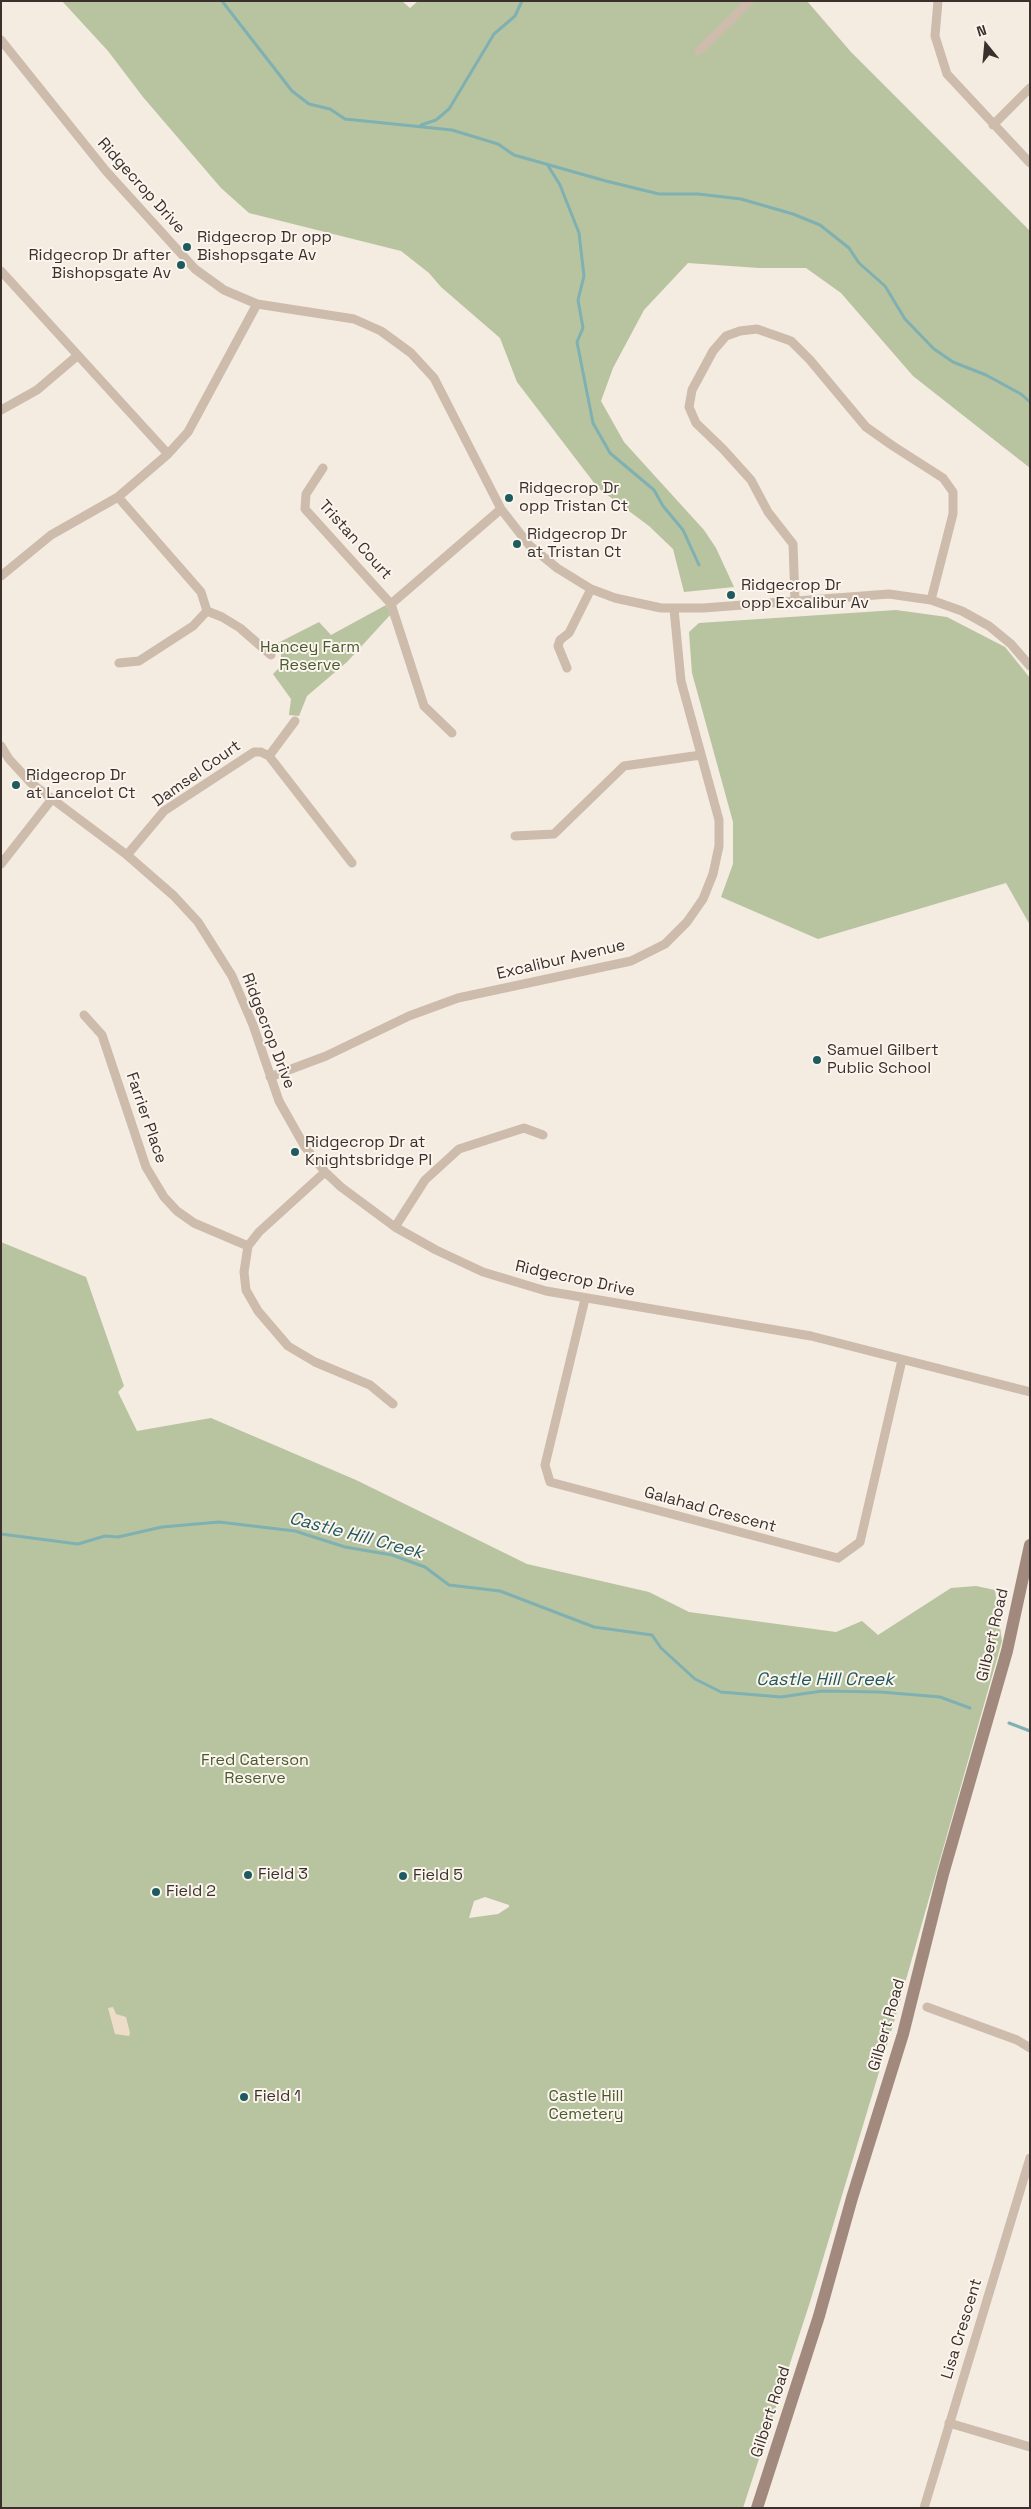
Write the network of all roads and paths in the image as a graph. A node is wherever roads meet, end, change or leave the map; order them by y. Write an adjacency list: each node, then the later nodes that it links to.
1 (750, 1): 4 (street)
2 (938, 1): 6 (street)
3 (1, 40): 9 (street, Ridgecrop Drive)
4 (699, 51)
5 (1030, 88): 6 (street)
6 (993, 125): 7 (street)
7 (1030, 163)
8 (1, 271): 10 (street)
9 (257, 304): 12 (street); 15 (street, Ridgecrop Drive)
10 (77, 356): 11 (street); 12 (street)
11 (1, 410)
12 (168, 454): 14 (street)
13 (324, 468): 20 (street, Tristan Court)
14 (118, 497): 16 (street); 22 (street)
15 (501, 509): 17 (street, Ridgecrop Drive); 20 (street, Tristan Court)
16 (1, 576)
17 (591, 589): 21 (street, Ridgecrop Drive); 26 (street)
18 (931, 600): 19 (street, Ridgecrop Drive); 19 (street); 25 (street, Ridgecrop Drive)
19 (795, 601): 21 (street, Ridgecrop Drive)
20 (391, 604): 28 (street, Tristan Court)
21 (674, 609): 31 (street, Excalibur Avenue)
22 (207, 611): 23 (street); 24 (street)
23 (271, 655)
24 (119, 662)
25 (1030, 666)
26 (567, 668)
27 (295, 722): 30 (street)
28 (452, 733)
29 (1, 746): 32 (street, Ridgecrop Drive)
30 (269, 756): 34 (street, Damsel Court); 35 (street)
31 (701, 756): 33 (street); 38 (street, Excalibur Avenue)
32 (52, 799): 34 (street, Ridgecrop Drive); 36 (street)
33 (515, 836)
34 (127, 855): 38 (street, Ridgecrop Drive)
35 (352, 862)
36 (1, 864)
37 (84, 1015): 42 (street, Farrier Place)
38 (270, 1077): 40 (street, Ridgecrop Drive)
39 (543, 1134): 41 (street)
40 (325, 1172): 41 (street, Ridgecrop Drive); 42 (street)
41 (395, 1227): 43 (street, Ridgecrop Drive)
42 (248, 1246): 46 (street)
43 (585, 1300): 44 (street, Ridgecrop Drive); 44 (street, Galahad Crescent)
44 (902, 1360): 45 (street, Ridgecrop Drive)
45 (1030, 1392)
46 (392, 1404)
47 (1030, 1545): 53 (main road, Gilbert Road)
48 (928, 2007): 49 (street)
49 (1030, 2048)
50 (1030, 2158): 51 (street, Lisa Crescent)
51 (949, 2423): 52 (street); 54 (street, Lisa Crescent)
52 (1030, 2447)
53 (757, 2508)
54 (924, 2508)

